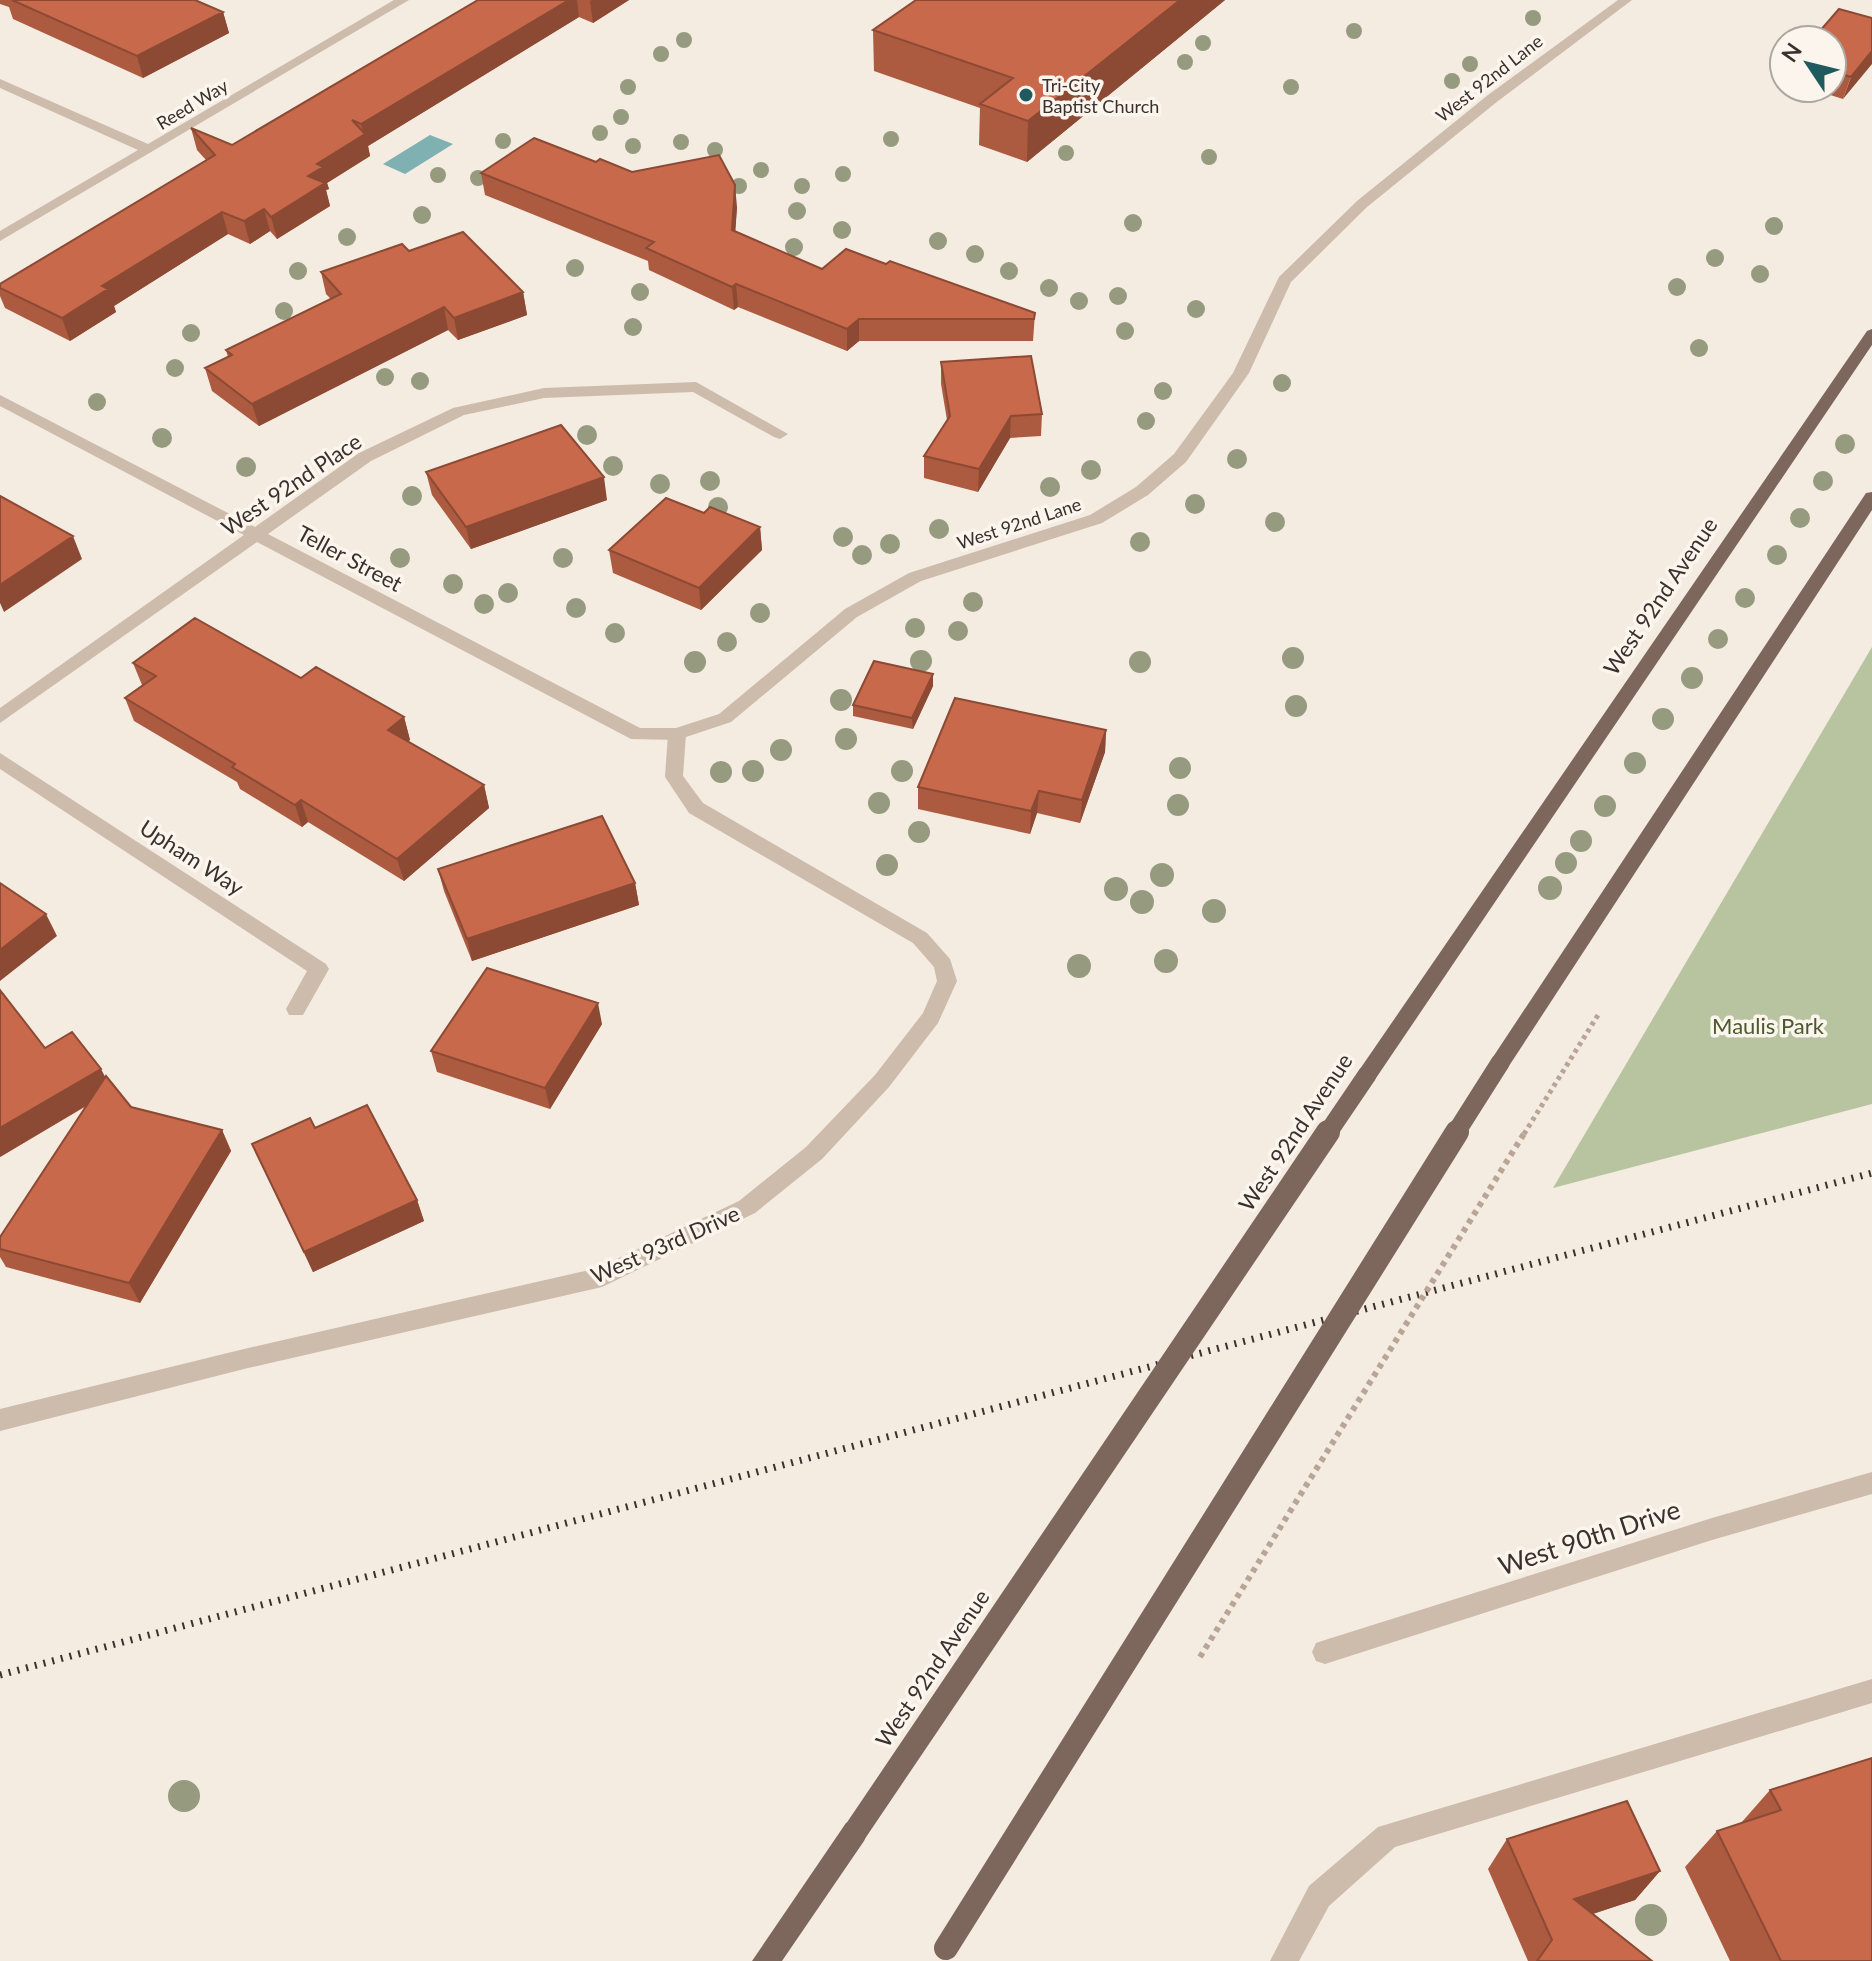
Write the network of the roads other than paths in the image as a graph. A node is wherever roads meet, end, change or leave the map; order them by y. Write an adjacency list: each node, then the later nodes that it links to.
1 (403, 0): 4 (street, Reed Way)
2 (1626, 0): 13 (street, West 92nd Lane)
3 (0, 83): 4 (street)
4 (149, 150): 5 (street, Reed Way)
5 (0, 237)
6 (1872, 334): 21 (main road, West 92nd Avenue, bridge)
7 (0, 400): 10 (street, Teller Street)
8 (780, 434): 10 (street, West 92nd Place)
9 (1872, 497): 20 (main road, bridge)
10 (257, 534): 11 (street, West 92nd Place); 12 (street, Teller Street)
11 (0, 717)
12 (637, 734): 13 (street, West 92nd Lane)
13 (677, 734): 16 (street, West 93rd Drive)
14 (0, 760): 15 (street, Upham Way)
15 (296, 1009)
16 (0, 1420)
17 (1872, 1483): 18 (street, West 90th Drive)
18 (1325, 1652)
19 (1872, 1691): 22 (street)
20 (942, 1955)
21 (766, 1961)
22 (1284, 1961)

